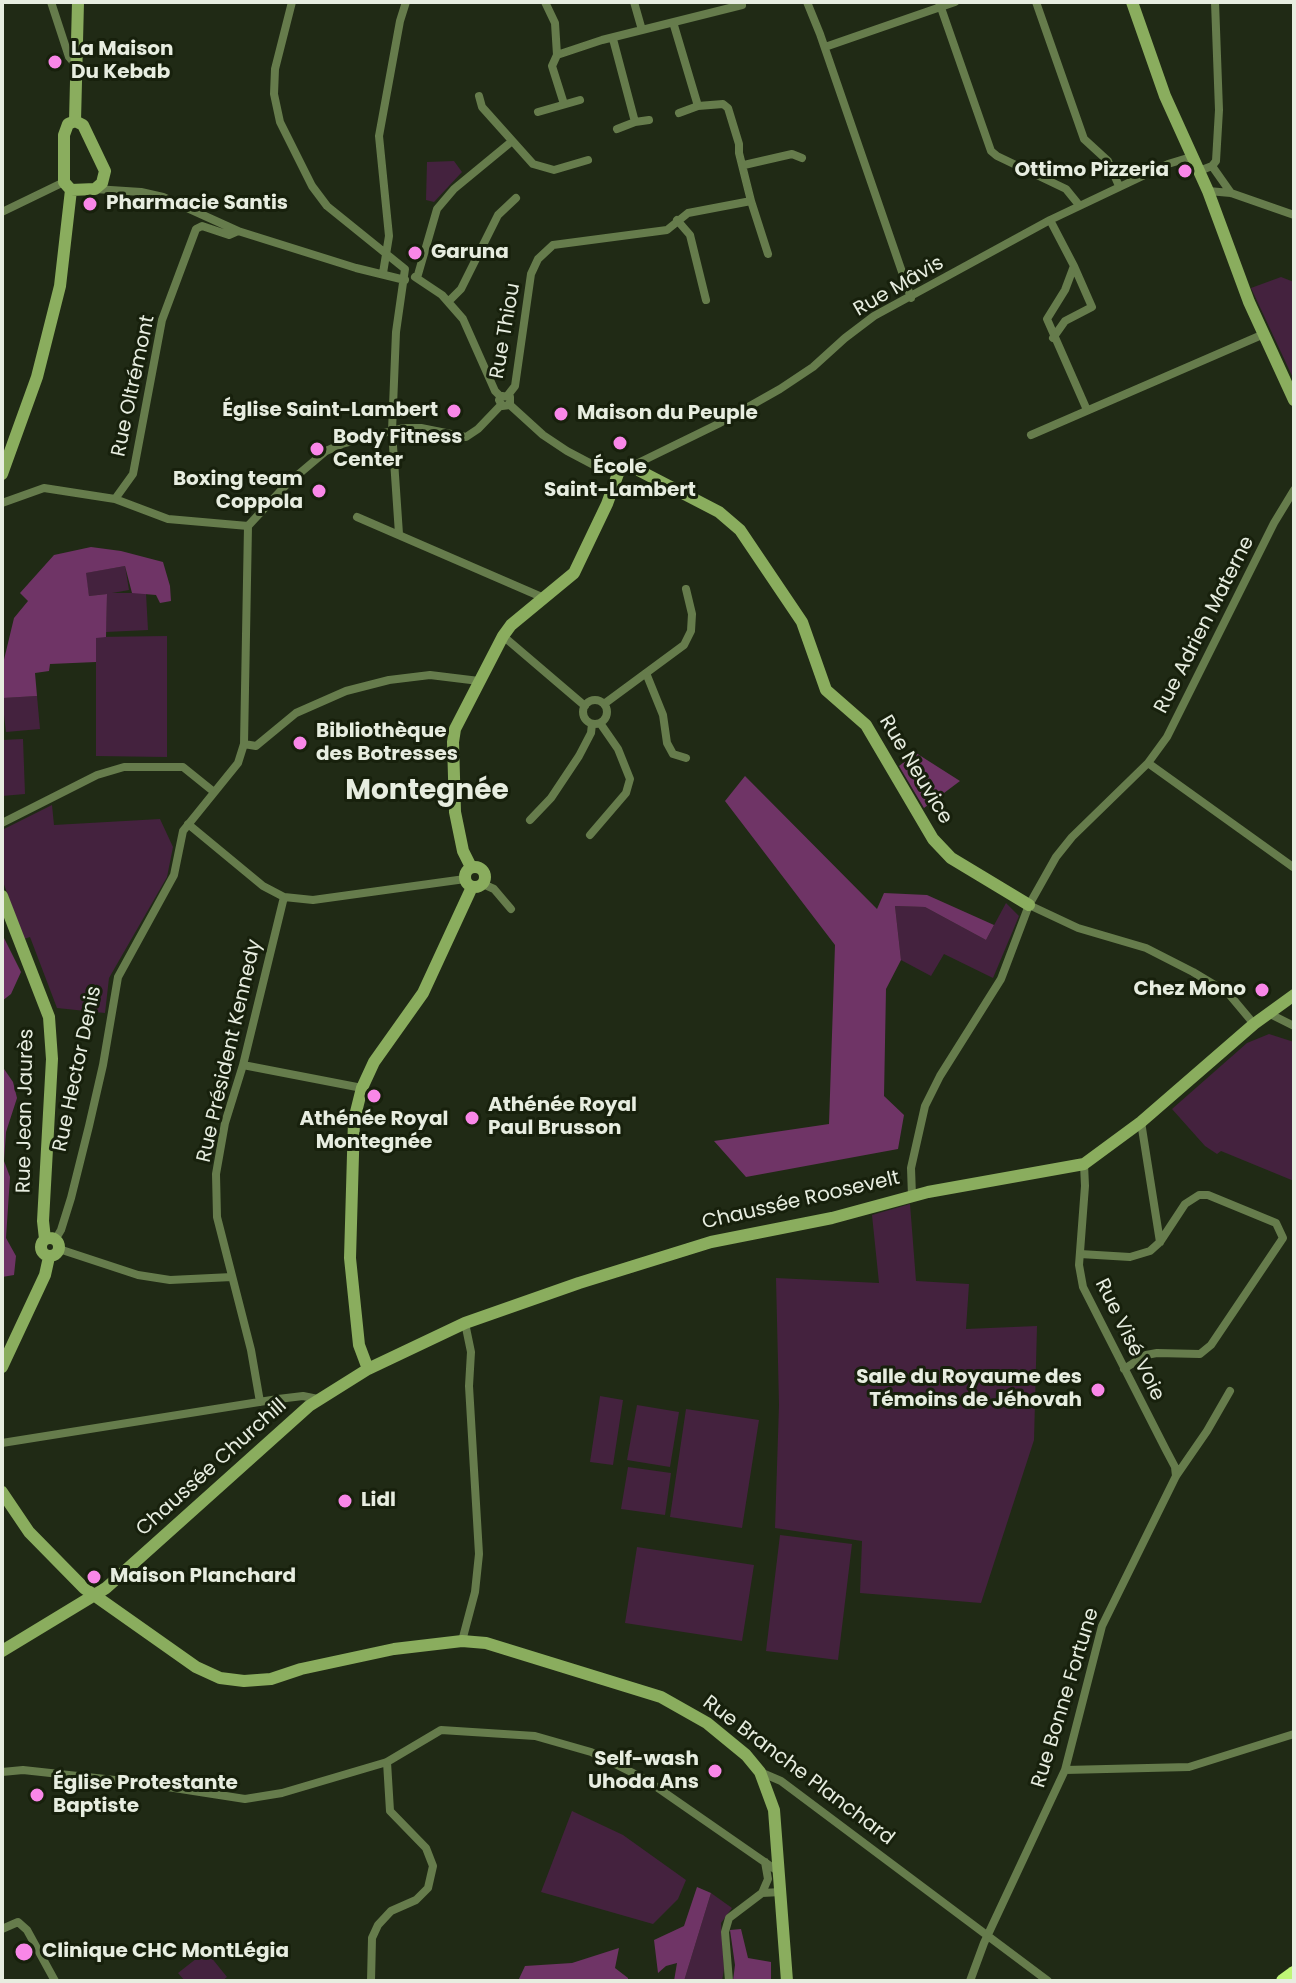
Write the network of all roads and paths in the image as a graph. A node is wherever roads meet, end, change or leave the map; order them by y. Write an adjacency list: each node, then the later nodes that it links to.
1 (51, 2): 20 (street)
2 (78, 2): 20 (street)
3 (292, 2): 54 (street)
4 (406, 2): 54 (street)
5 (545, 2): 19 (street)
6 (634, 2): 16 (street)
7 (807, 2): 18 (street)
8 (955, 2): 12 (street)
9 (1036, 2): 40 (street)
10 (1132, 2): 32 (street)
11 (1215, 2): 36 (street)
12 (940, 4): 18 (street); 47 (street)
13 (742, 5): 14 (street)
14 (715, 6): 15 (street)
15 (673, 22): 16 (street); 24 (street)
16 (642, 30): 17 (street)
17 (613, 39): 19 (street); 29 (street)
18 (825, 47): 61 (street)
19 (557, 55): 23 (street)
20 (75, 68): 28 (street)
21 (479, 96): 31 (street)
22 (580, 100): 23 (street)
23 (564, 104): 25 (street)
24 (698, 106): 26 (street); 35 (street)
25 (538, 112)
26 (679, 113)
27 (649, 120): 29 (street)
28 (75, 121): 37 (street); 39 (street)
29 (635, 122): 30 (street)
30 (617, 129)
31 (511, 142): 34 (street); 58 (street)
32 (1191, 157): 38 (street); 40 (street, Rue Mâvis)
33 (802, 158): 35 (street)
34 (588, 160)
35 (744, 165): 46 (street)
36 (1212, 166): 38 (street); 44 (street)
37 (105, 171): 41 (street); 42 (street)
38 (1199, 171): 43 (street)
39 (62, 186): 41 (street); 48 (street); 75 (street)
40 (1119, 186): 47 (street, Rue Mâvis)
41 (95, 189): 42 (street)
42 (123, 190): 52 (street)
43 (1208, 191): 44 (street); 66 (street)
44 (1231, 193): 49 (street)
45 (516, 198): 63 (street)
46 (751, 201): 50 (street, Rue Thiou); 53 (street)
47 (1079, 205): 51 (street, Rue Mâvis)
48 (2, 212)
49 (1294, 215)
50 (677, 220): 62 (street); 69 (street, Rue Thiou)
51 (1050, 220): 55 (street); 61 (street, Rue Mâvis)
52 (238, 231): 56 (street); 77 (street, Rue Oltrémont)
53 (768, 254)
54 (386, 255): 56 (street); 57 (street)
55 (1074, 266): 59 (street); 60 (street)
56 (383, 273): 57 (street)
57 (406, 274): 58 (street); 71 (street)
58 (417, 278): 63 (street)
59 (1065, 290): 60 (street); 64 (street)
60 (1086, 294): 65 (street)
61 (911, 298): 73 (street, Rue Mâvis)
62 (706, 300)
63 (449, 301): 69 (street)
64 (1055, 305): 65 (street); 67 (street)
65 (1065, 321): 67 (street)
66 (1264, 334): 68 (street); 70 (street)
67 (1053, 338): 70 (street)
68 (1294, 400)
69 (505, 401): 71 (street); 74 (street)
70 (1087, 410): 72 (street)
71 (392, 431): 80 (street); 81 (street)
72 (1031, 435)
73 (634, 465): 74 (street); 102 (street, Rue Neuvice)
74 (619, 471): 83 (street)
75 (2, 474)
76 (1294, 490): 92 (street, Rue Adrien Materne)
77 (115, 499): 78 (street); 80 (street)
78 (2, 503)
79 (357, 517): 81 (street)
80 (248, 526): 90 (street)
81 (399, 534): 83 (street)
82 (686, 589): 85 (street)
83 (544, 598): 84 (street)
84 (503, 636): 86 (street); 88 (street)
85 (646, 673): 87 (street); 91 (street)
86 (479, 681): 90 (street); 99 (street)
87 (604, 704): 88 (street); 89 (street)
88 (585, 706): 89 (street)
89 (596, 723): 94 (street); 97 (street)
90 (244, 744): 93 (street)
91 (686, 758)
92 (1148, 763): 98 (street); 102 (street, Rue Adrien Materne)
93 (214, 792): 95 (street); 96 (street)
94 (530, 820)
95 (2, 823)
96 (188, 824): 101 (street); 114 (street, Rue Hector Denis)
97 (590, 835)
98 (1293, 867)
99 (473, 879): 101 (street); 103 (street); 109 (street)
100 (2, 896): 114 (street, Rue Jean Jaurès)
101 (284, 897): 108 (street, Rue Président Kennedy)
102 (1029, 905): 106 (street); 112 (street, Rue Adrien Materne)
103 (511, 909)
104 (1294, 995): 105 (street, Chaussée Roosevelt)
105 (1268, 1013): 106 (street, Chaussée Roosevelt); 107 (street)
106 (1254, 1024): 110 (street, Chaussée Roosevelt)
107 (1294, 1026)
108 (243, 1065): 109 (street); 116 (street, Rue Président Kennedy)
109 (362, 1088): 119 (street)
110 (1141, 1122): 111 (street, Chaussée Roosevelt); 113 (street)
111 (1084, 1164): 112 (street, Chaussée Roosevelt); 115 (street, Rue Visé Voie)
112 (912, 1196): 117 (street, Chaussée Roosevelt)
113 (1160, 1242): 115 (street); 120 (street)
114 (52, 1246): 116 (street); 118 (street, Rue Hector Denis)
115 (1080, 1254): 120 (street, Rue Visé Voie)
116 (232, 1277): 124 (street, Rue Président Kennedy)
117 (465, 1323): 119 (street, Chaussée Roosevelt); 130 (street)
118 (2, 1367)
119 (368, 1369): 123 (street, Chaussée Roosevelt)
120 (1124, 1369): 127 (street, Rue Visé Voie)
121 (1230, 1391): 127 (street, Rue Bonne Fortune)
122 (286, 1399): 123 (street); 124 (street); 125 (street)
123 (318, 1399): 125 (street, Chaussée Churchill)
124 (260, 1402): 126 (street)
125 (302, 1414): 129 (street, Chaussée Churchill)
126 (2, 1443)
127 (1176, 1476): 134 (street, Rue Bonne Fortune)
128 (2, 1492): 129 (street, Rue Branche Planchard)
129 (94, 1596): 130 (street, Rue Branche Planchard); 131 (street, Chaussée Churchill)
130 (462, 1641): 136 (street, Rue Branche Planchard)
131 (2, 1651)
132 (1294, 1734): 134 (street)
133 (387, 1762): 135 (street); 137 (street); 145 (street)
134 (1065, 1770): 142 (street, Rue Bonne Fortune)
135 (2, 1772)
136 (760, 1772): 138 (street); 142 (street, Rue Branche Planchard)
137 (765, 1862): 138 (street); 140 (street)
138 (780, 1873): 139 (street)
139 (781, 1892): 140 (street); 147 (street)
140 (762, 1893): 146 (street)
141 (2, 1929): 144 (street)
142 (988, 1935): 148 (street, Rue Bonne Fortune); 149 (street, Rue Branche Planchard)
143 (1294, 1973): 150 (highway)
144 (55, 1981)
145 (371, 1981)
146 (729, 1981)
147 (787, 1981)
148 (970, 1981)
149 (1048, 1981)
150 (1283, 1981)

